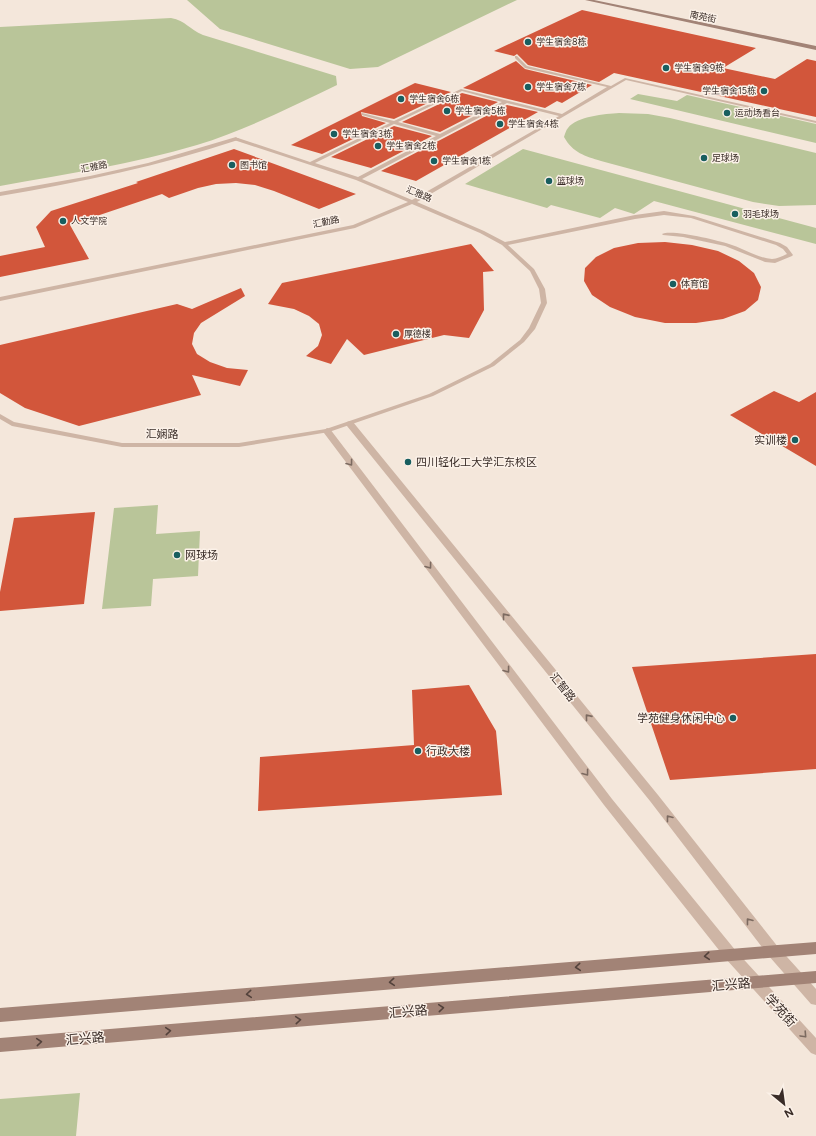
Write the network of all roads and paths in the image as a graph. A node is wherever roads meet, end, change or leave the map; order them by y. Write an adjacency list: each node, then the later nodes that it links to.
1 (587, 0): 2 (main road, 南苑街)
2 (816, 48)
3 (516, 57): 4 (lane)
4 (611, 87): 7 (lane, 汇勤路); 8 (lane, 汇勤路)
5 (507, 101): 7 (lane); 9 (lane); 10 (lane)
6 (364, 114): 9 (lane)
7 (562, 115): 15 (lane, 汇勤路)
8 (816, 122)
9 (395, 123): 10 (lane); 12 (lane)
10 (441, 136): 13 (lane)
11 (236, 138): 12 (lane, 汇雅路); 14 (street, 汇雅路)
12 (311, 163): 13 (lane, 汇雅路)
13 (358, 180): 15 (lane, 汇雅路)
14 (0, 194)
15 (413, 202): 17 (lane, 汇雅路); 18 (lane, 汇勤路)
16 (665, 234): 17 (lane)
17 (504, 244): 20 (lane, 汇雅路)
18 (0, 299)
19 (0, 416): 21 (lane, 汇娴路)
20 (350, 424): 21 (lane, 汇雅路); 23 (street, 汇智路, one-way to 20)
21 (327, 431): 24 (street, one-way to 24)
22 (816, 948): 23 (main road)
23 (773, 951): 24 (main road); 26 (street)
24 (731, 955): 27 (street, 学苑街); 29 (main road, one-way to 29)
25 (816, 977): 26 (main road, 汇兴路)
26 (796, 978): 27 (main road, 汇兴路); 28 (street)
27 (755, 982): 30 (main road, 汇兴路, one-way to 27); 31 (street, 学苑街, one-way to 31)
28 (816, 999)
29 (0, 1015)
30 (0, 1045)
31 (816, 1048)

